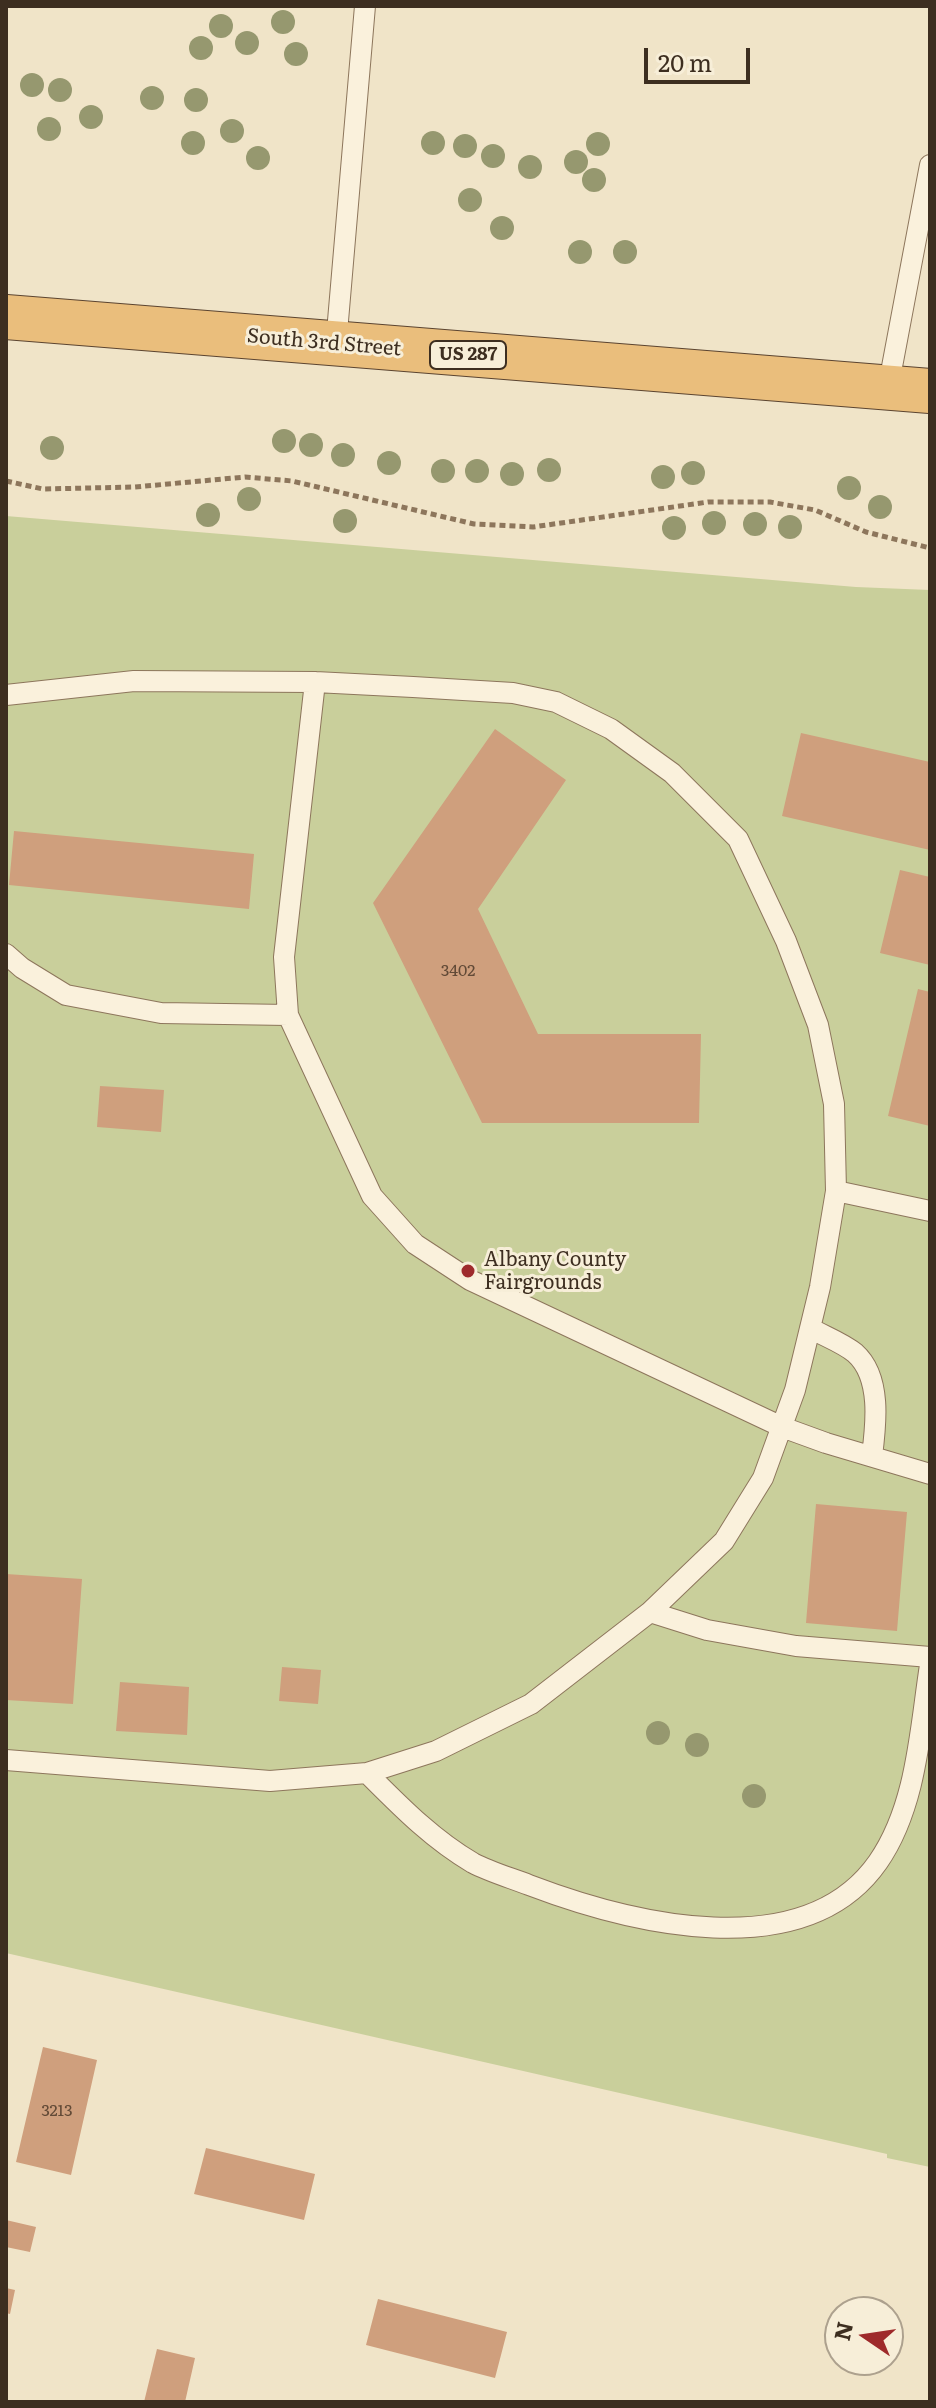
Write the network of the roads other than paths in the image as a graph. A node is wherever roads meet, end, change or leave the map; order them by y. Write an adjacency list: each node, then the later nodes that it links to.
1 (365, 6): 4 (lane)
2 (930, 165): 5 (lane)
3 (6, 317): 4 (highway, South 3rd Street / US 287)
4 (336, 344): 5 (highway, South 3rd Street / US 287)
5 (909, 389)
6 (315, 682): 7 (lane); 9 (lane); 10 (lane)
7 (6, 695)
8 (6, 954): 9 (lane)
9 (288, 1015): 13 (lane)
10 (836, 1191): 11 (lane); 12 (lane)
11 (930, 1211)
12 (810, 1328): 13 (lane); 14 (lane)
13 (782, 1427): 14 (lane); 16 (lane)
14 (872, 1456): 15 (lane)
15 (930, 1474)
16 (650, 1612): 17 (lane); 20 (lane)
17 (930, 1657)
18 (930, 1665): 20 (lane)
19 (6, 1760): 20 (lane)
20 (367, 1773)

